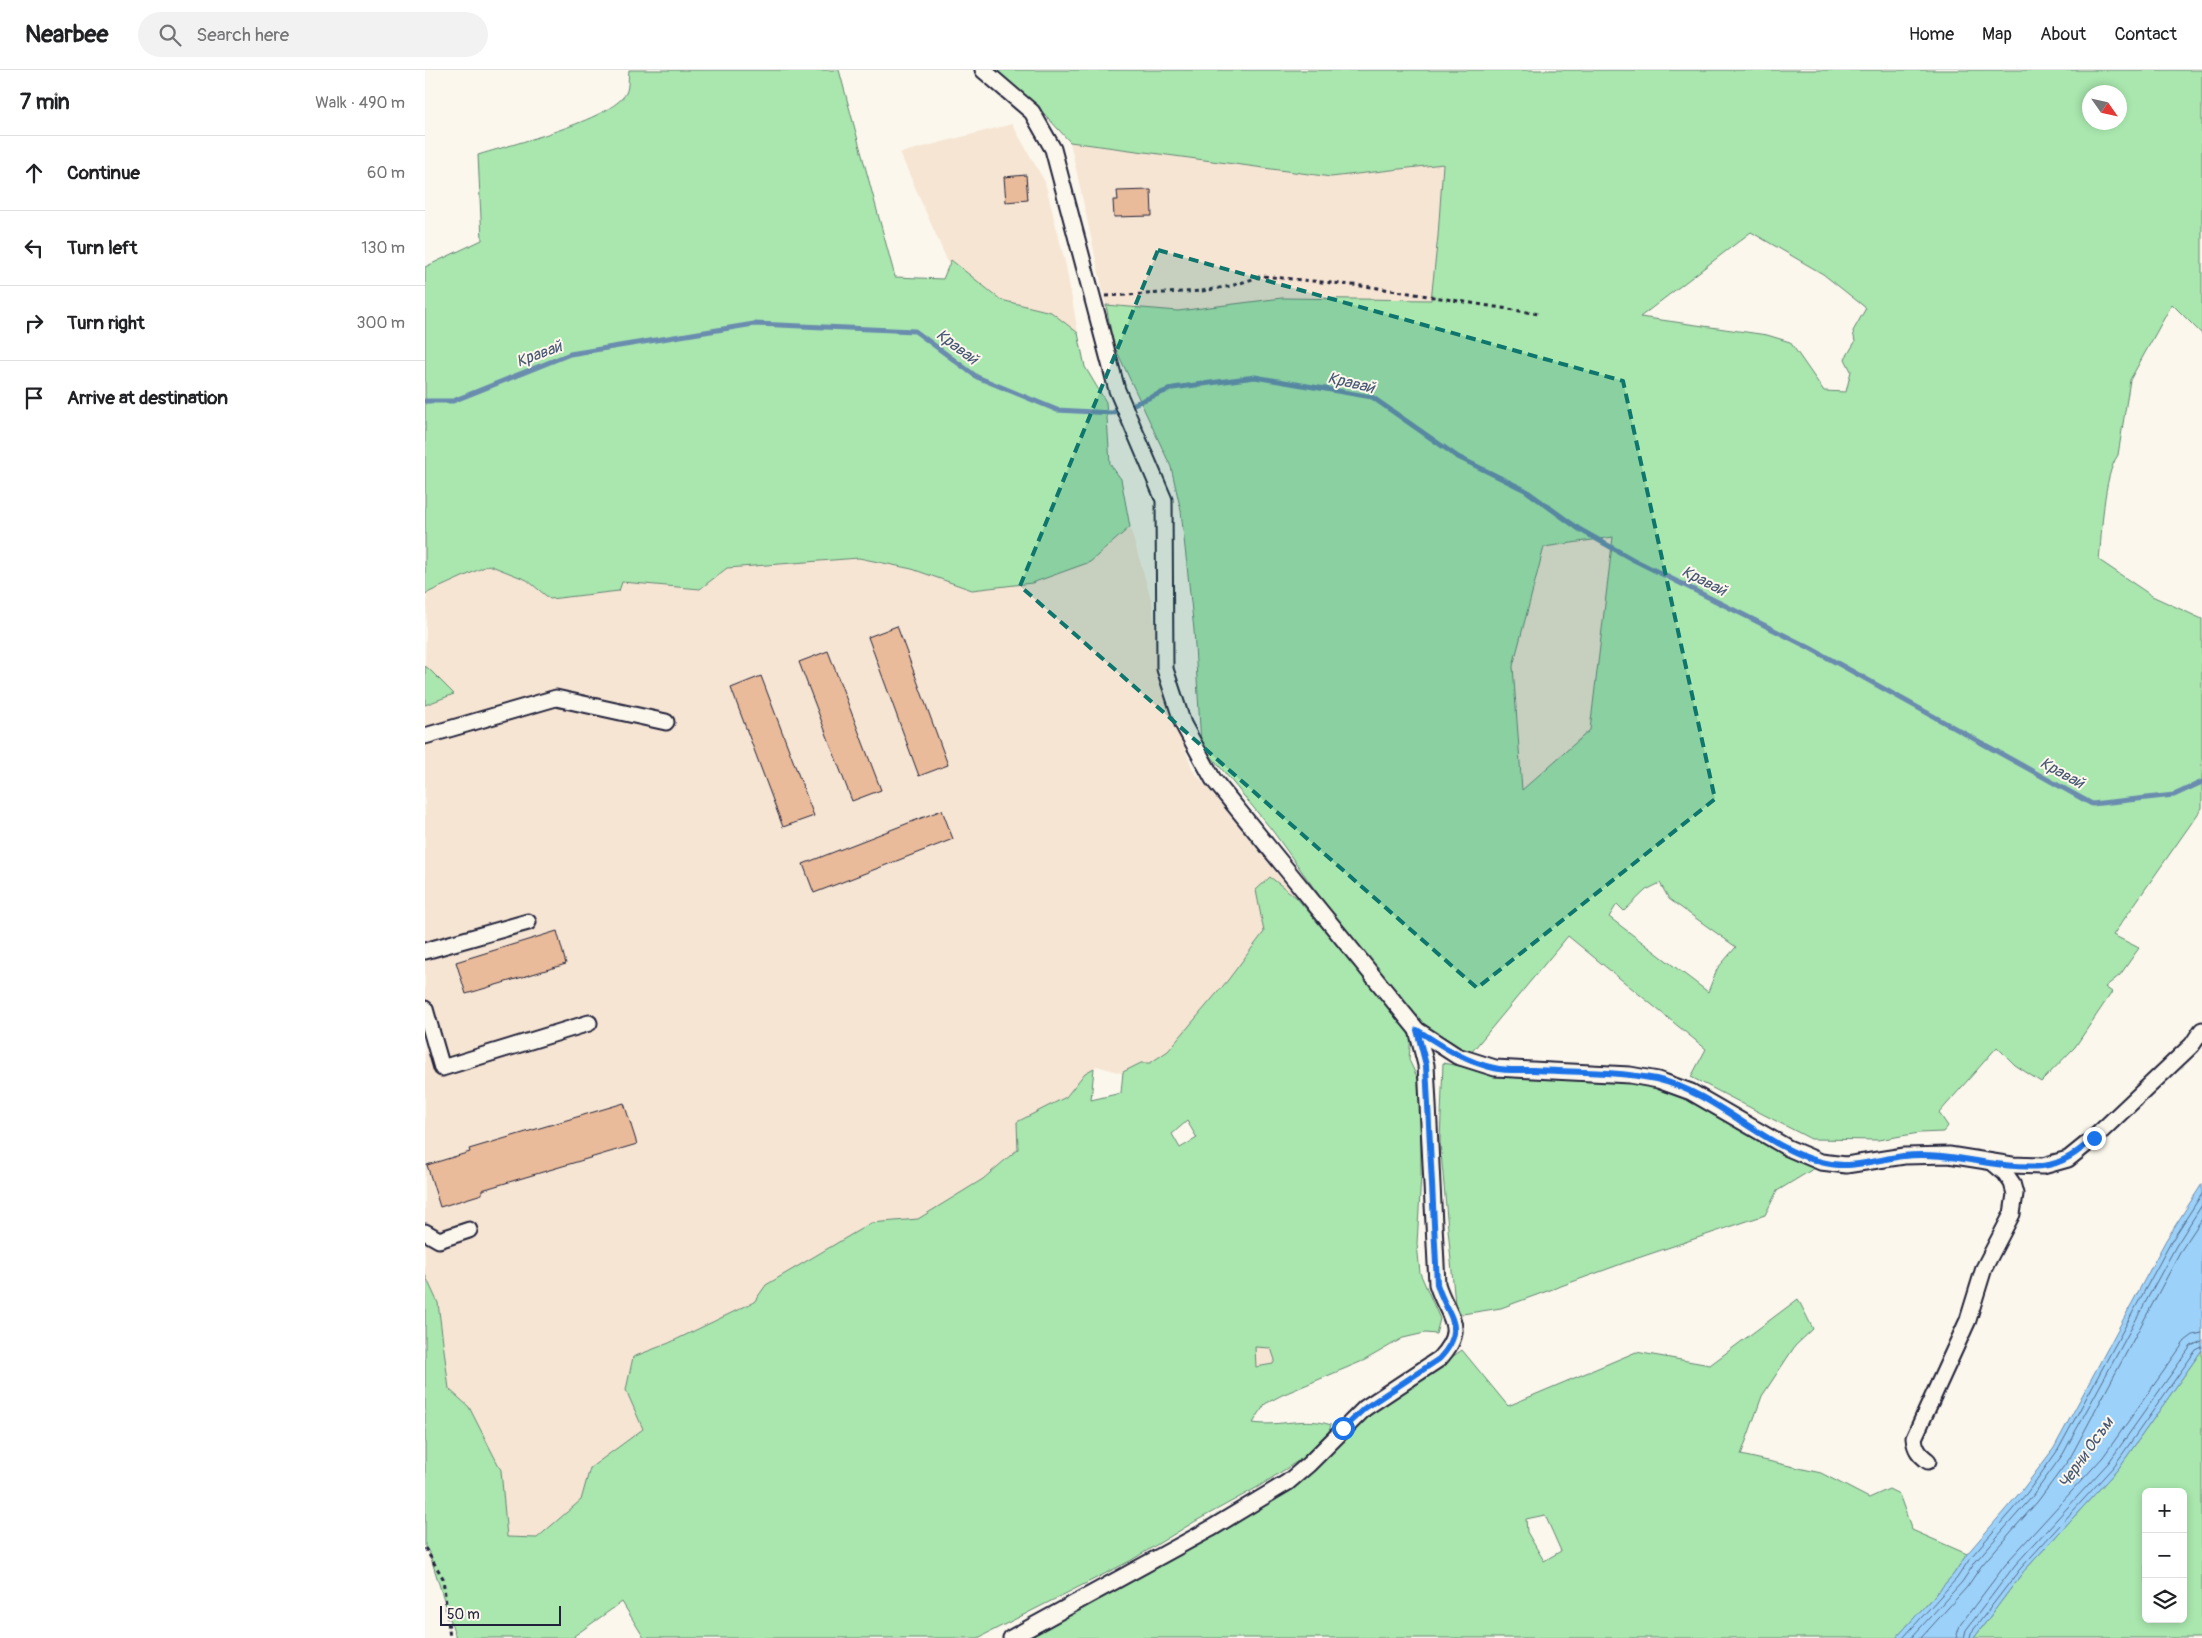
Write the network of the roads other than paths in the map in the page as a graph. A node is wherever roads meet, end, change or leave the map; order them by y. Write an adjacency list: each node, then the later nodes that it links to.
1 (983, 70): 8 (street)
2 (666, 722): 3 (street)
3 (425, 736)
4 (528, 922): 5 (street)
5 (425, 951)
6 (425, 1010): 7 (street)
7 (589, 1023)
8 (1417, 1030): 10 (street); 14 (street)
9 (2202, 1030): 10 (street)
10 (1992, 1162): 13 (street)
11 (469, 1230): 12 (street)
12 (425, 1232)
13 (1928, 1461)
14 (1011, 1638)

